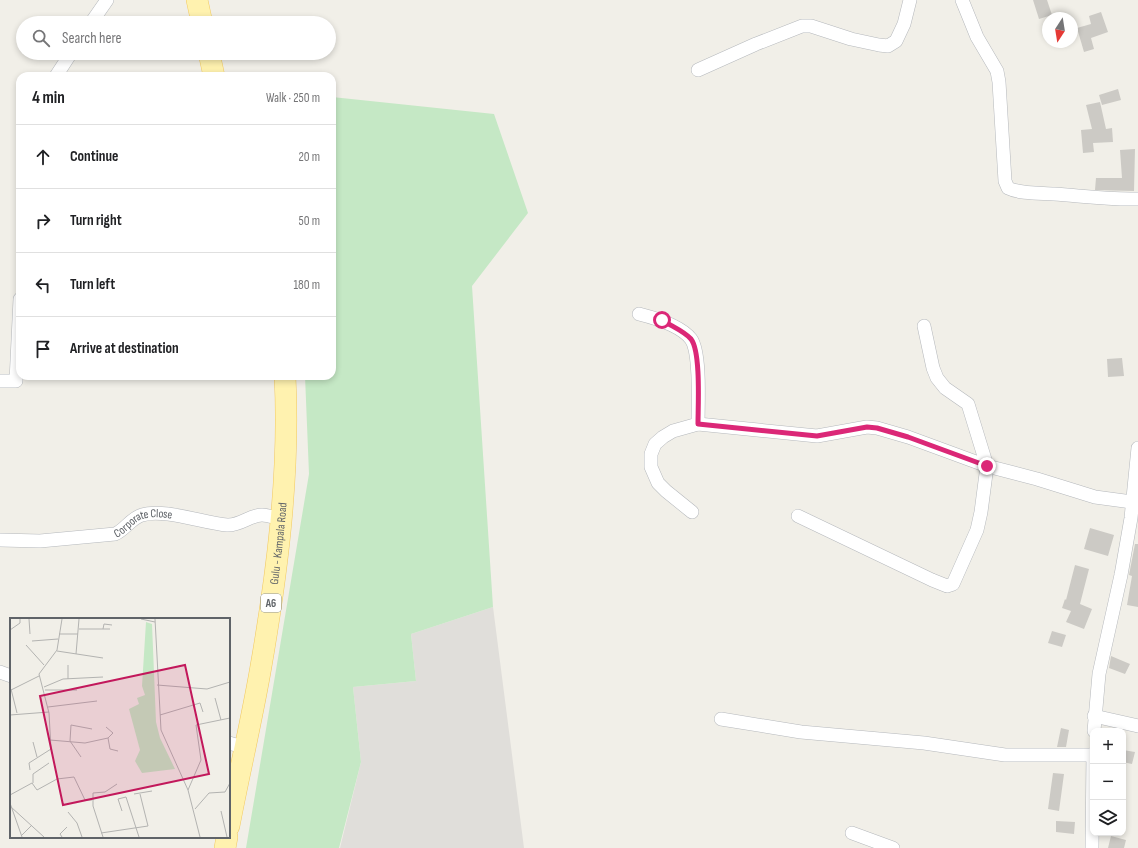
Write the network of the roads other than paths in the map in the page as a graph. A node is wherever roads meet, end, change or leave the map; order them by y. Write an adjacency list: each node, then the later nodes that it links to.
1 (107, 0): 5 (street)
2 (197, 0): 6 (main road)
3 (910, 0): 9 (street)
4 (962, 0): 12 (street)
5 (96, 16)
6 (200, 16)
7 (66, 60): 10 (street)
8 (211, 60): 11 (main road)
9 (698, 70)
10 (59, 72)
11 (213, 72)
12 (1138, 199)
13 (639, 314): 18 (street)
14 (924, 326): 20 (street)
15 (16, 380): 17 (street)
16 (285, 380): 24 (main road, Gulu - Kampala Road / A6)
17 (0, 381)
18 (698, 424): 20 (street); 22 (street)
19 (1138, 448): 21 (street)
20 (987, 466): 21 (street); 23 (street)
21 (1132, 502): 28 (street)
22 (692, 512)
23 (798, 516)
24 (281, 525): 25 (street, Corporate Close); 32 (main road, Gulu - Kampala Road / A6)
25 (0, 540)
26 (0, 672): 27 (street)
27 (10, 676)
28 (1094, 716): 30 (street); 31 (street)
29 (721, 719): 33 (street)
30 (1138, 726)
31 (1094, 728)
32 (237, 745): 35 (main road, Gulu - Kampala Road / A6)
33 (1090, 754)
34 (1093, 764): 40 (street)
35 (230, 816)
36 (852, 833): 39 (street)
37 (227, 838): 38 (main road)
38 (225, 848)
39 (893, 848)
40 (1092, 848)

